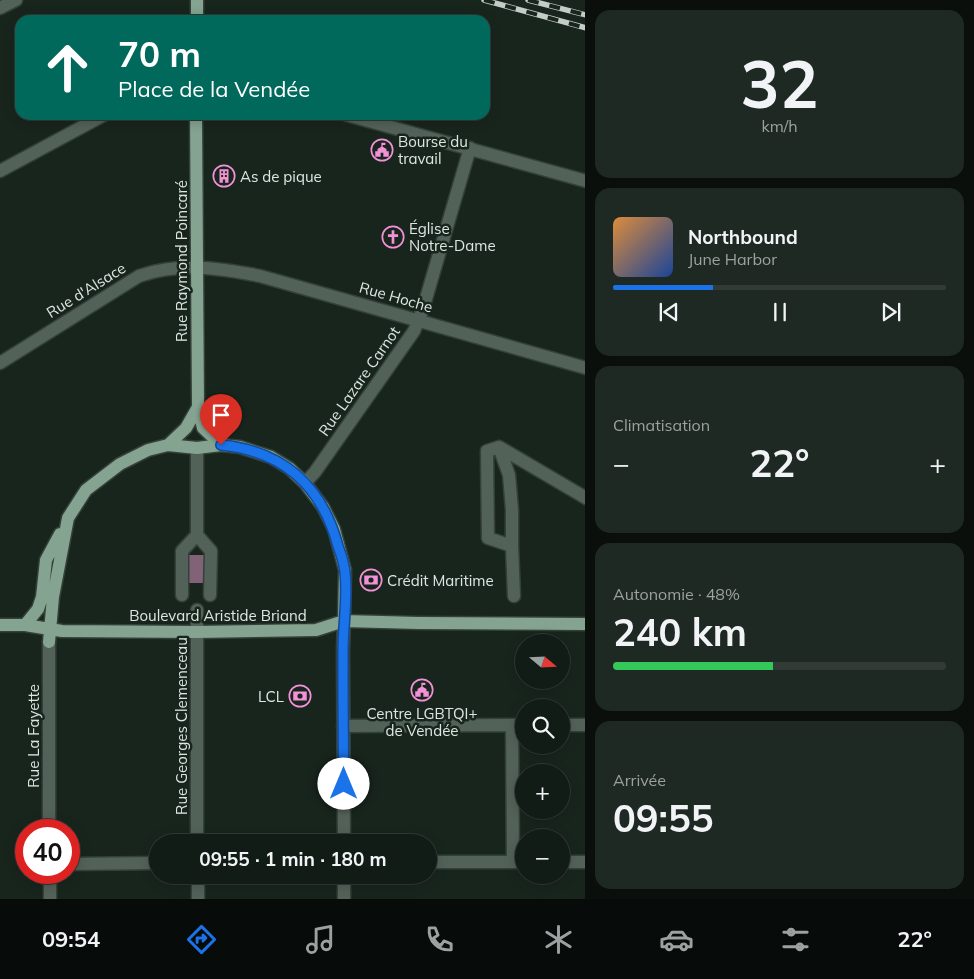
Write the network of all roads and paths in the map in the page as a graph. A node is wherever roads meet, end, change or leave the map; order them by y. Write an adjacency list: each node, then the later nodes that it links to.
1 (16, 0): 3 (street)
2 (197, 0): 4 (main road)
3 (0, 8)
4 (197, 15)
5 (95, 120): 9 (street)
6 (196, 120): 11 (main road, Rue Raymond Poincaré)
7 (366, 120): 8 (street)
8 (470, 148): 10 (street); 12 (street, Rue Lazare Carnot)
9 (0, 170)
10 (585, 180)
11 (197, 268): 12 (street, Rue Hoche); 13 (street, Rue d'Alsace); 15 (main road, Rue Raymond Poincaré)
12 (419, 321): 14 (street, Rue Hoche); 20 (street, Rue Lazare Carnot)
13 (0, 363)
14 (585, 368)
15 (198, 407): 16 (main road); 17 (main road, Rue Raymond Poincaré)
16 (168, 445): 19 (main road); 22 (main road)
17 (221, 445): 19 (main road); 20 (main road)
18 (499, 447): 21 (street); 24 (street); 24 (street)
19 (198, 448): 23 (street)
20 (305, 483): 29 (main road)
21 (585, 498)
22 (68, 518): 32 (main road); 34 (main road)
23 (197, 535): 25 (street); 26 (street)
24 (512, 546): 27 (street)
25 (182, 595)
26 (210, 595)
27 (514, 596)
28 (197, 610): 33 (street, Rue Georges Clemenceau)
29 (344, 621): 30 (main road, Boulevard Aristide Briand); 33 (main road, Boulevard Aristide Briand); 38 (street)
30 (585, 624)
31 (0, 625): 32 (main road, Boulevard Aristide Briand)
32 (25, 625): 34 (main road, Boulevard Aristide Briand)
33 (197, 632): 34 (main road, Boulevard Aristide Briand); 42 (street, Rue Georges Clemenceau)
34 (49, 636): 40 (street, Rue La Fayette)
35 (515, 725): 38 (street)
36 (570, 725): 37 (street)
37 (585, 725)
38 (343, 726): 43 (street)
39 (518, 754): 41 (street)
40 (50, 819)
41 (518, 829)
42 (198, 834)
43 (344, 834)
44 (437, 862): 45 (street)
45 (515, 862)
46 (570, 862): 47 (street)
47 (585, 862)
48 (149, 863): 49 (street)
49 (80, 864)
50 (50, 884): 53 (street)
51 (198, 884): 54 (street)
52 (344, 884): 55 (street)
53 (50, 899)
54 (198, 899)
55 (344, 899)

